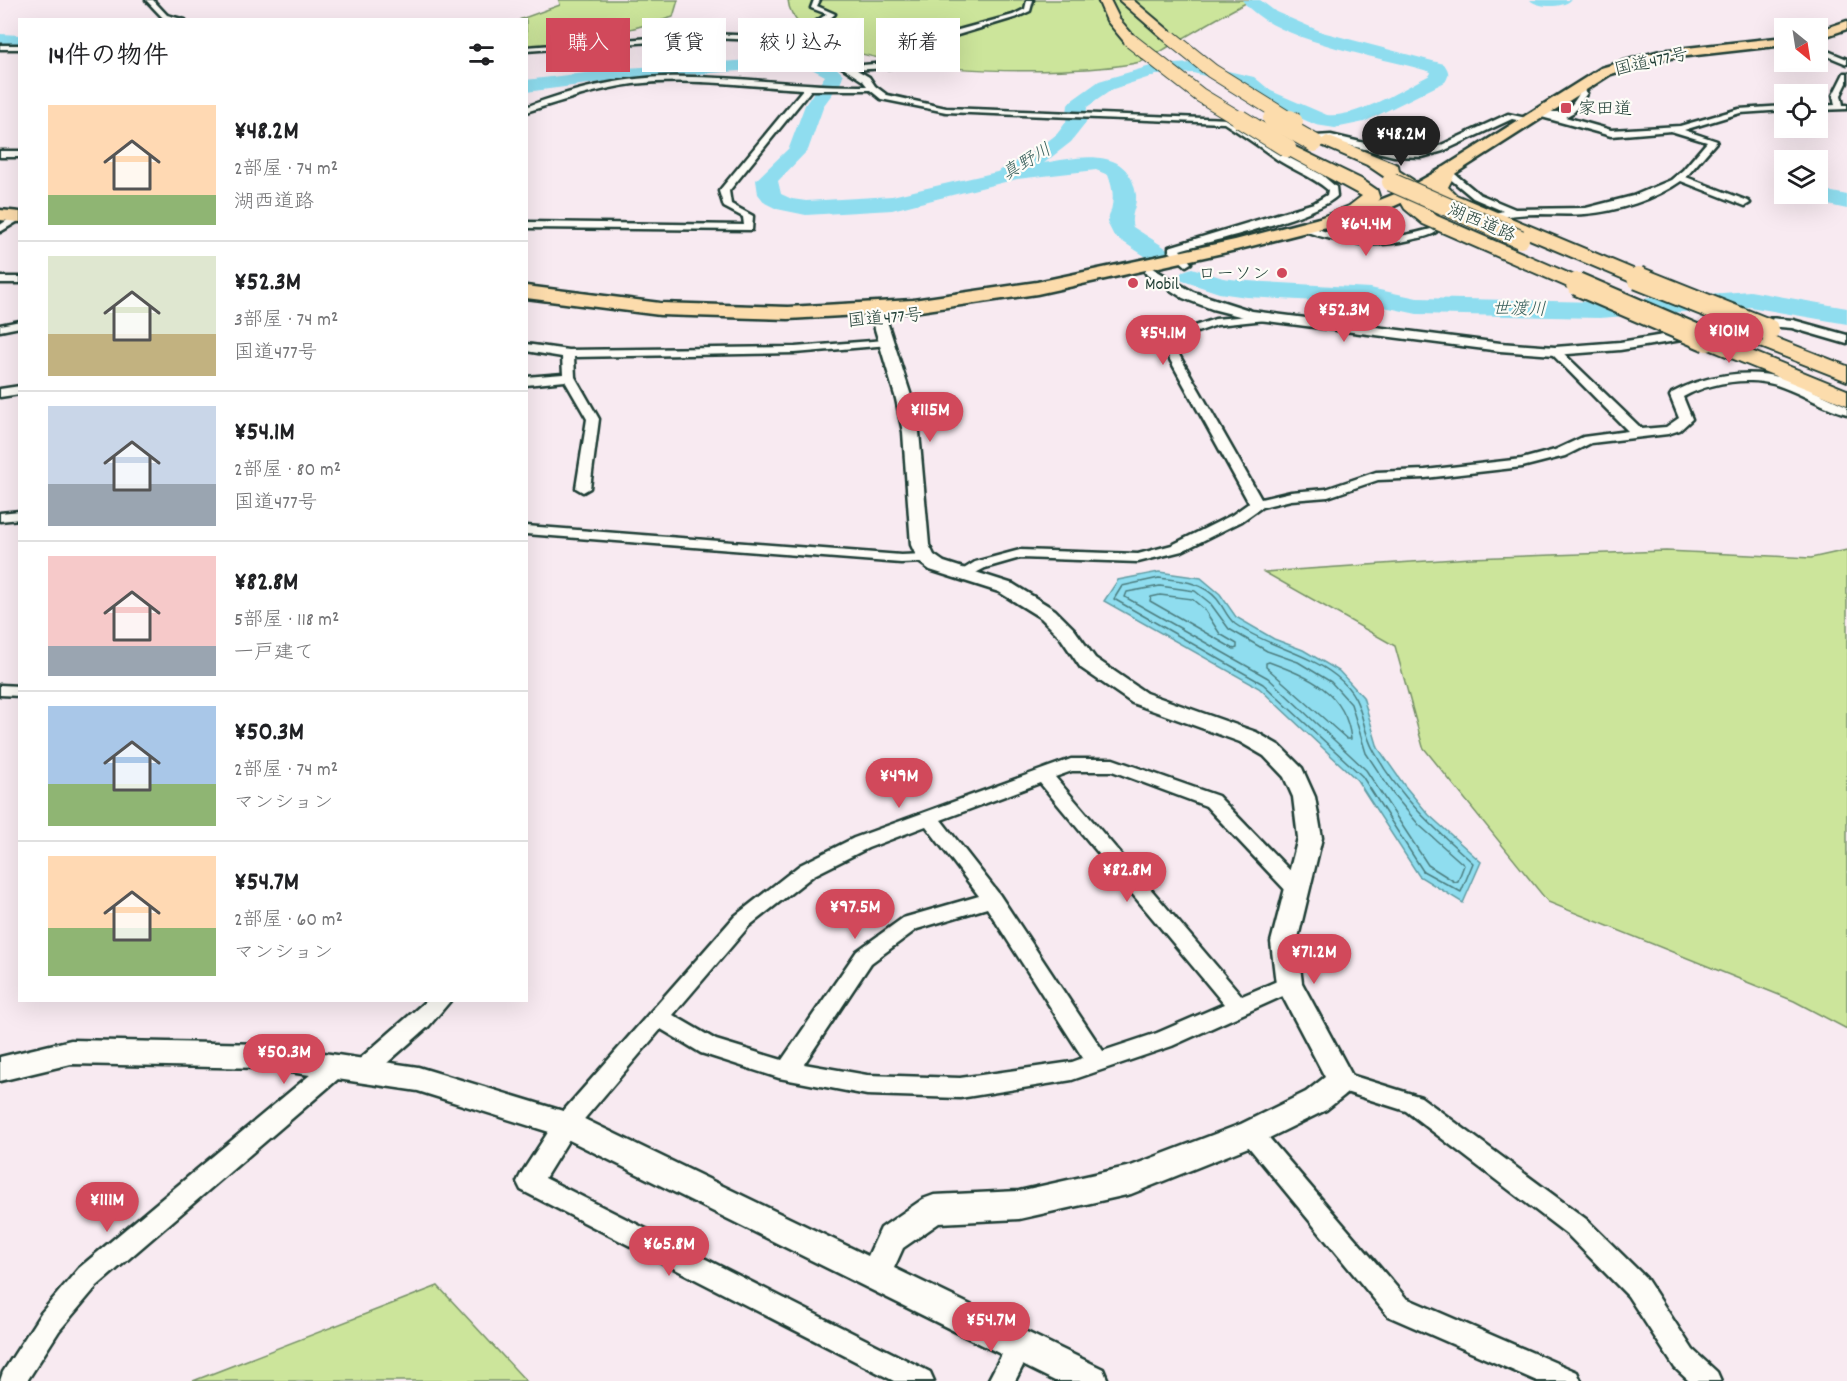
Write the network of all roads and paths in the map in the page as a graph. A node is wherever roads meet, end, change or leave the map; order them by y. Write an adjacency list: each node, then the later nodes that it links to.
1 (149, 0): 7 (street)
2 (818, 0): 8 (street)
3 (1030, 0): 21 (street)
4 (1104, 0): 41 (highway, bridge)
5 (1115, 0): 12 (highway, 湖西道路)
6 (1125, 0): 12 (highway)
7 (171, 18)
8 (827, 18)
9 (1847, 25): 10 (highway)
10 (1828, 32)
11 (738, 37): 16 (street)
12 (1165, 38): 34 (highway, 湖西道路, bridge)
13 (1774, 42): 26 (highway, 国道477号)
14 (0, 47): 15 (street)
15 (18, 47)
16 (528, 49)
17 (1828, 49): 18 (street)
18 (1847, 51)
19 (1828, 53): 20 (street)
20 (1847, 62)
21 (864, 67)
22 (857, 72): 25 (street)
23 (1847, 75): 27 (street)
24 (811, 88): 25 (street); 29 (street); 54 (street)
25 (872, 88): 35 (street)
26 (1578, 89): 31 (highway, 国道477号); 32 (street)
27 (1843, 107): 28 (street)
28 (1828, 108)
29 (528, 109)
30 (1774, 109): 33 (street)
31 (1536, 117): 32 (street); 35 (street); 39 (highway, 国道477号)
32 (1558, 118): 33 (street)
33 (1672, 129): 40 (street)
34 (1320, 142): 38 (highway); 69 (highway, 湖西道路, bridge)
35 (1266, 145): 59 (street)
36 (0, 154): 37 (street)
37 (18, 154)
38 (1374, 162): 39 (highway); 42 (highway)
39 (1447, 172): 42 (highway, 国道477号); 44 (highway); 46 (street)
40 (1681, 178): 43 (street); 46 (street)
41 (1355, 183): 42 (highway); 53 (highway)
42 (1413, 190): 44 (highway); 53 (highway, 国道477号); 55 (highway)
43 (1745, 203)
44 (1462, 205): 69 (highway, bridge)
45 (0, 206): 47 (highway)
46 (1512, 211): 51 (street)
47 (18, 214)
48 (18, 214): 49 (highway)
49 (0, 215)
50 (18, 215): 58 (street)
51 (1498, 215)
52 (1484, 218): 56 (street)
53 (1324, 223): 55 (highway); 57 (highway, 国道477号)
54 (528, 225)
55 (1430, 226): 57 (street); 81 (highway, bridge)
56 (1456, 226)
57 (1304, 228): 59 (highway, 国道477号)
58 (0, 229)
59 (1183, 259): 60 (highway, 国道477号); 65 (highway, 国道477号)
60 (1152, 272): 65 (highway, 国道477号); 66 (street)
61 (0, 280): 62 (street)
62 (18, 280)
63 (528, 292): 65 (highway, 国道477号)
64 (528, 305): 65 (highway, 国道477号)
65 (878, 314): 71 (street)
66 (1271, 317): 73 (street); 85 (street)
67 (18, 324): 68 (street)
68 (0, 328)
69 (1757, 332): 75 (highway); 76 (highway, 湖西道路)
70 (1847, 340): 73 (street)
71 (885, 343): 74 (street); 87 (street)
72 (528, 347): 74 (street)
73 (1555, 351): 83 (street)
74 (568, 354): 77 (street)
75 (1847, 363)
76 (1847, 374)
77 (569, 377): 78 (street); 84 (street)
78 (528, 381)
79 (18, 390): 80 (street)
80 (0, 393)
81 (1847, 398)
82 (1847, 410): 83 (street)
83 (1638, 433): 85 (street)
84 (582, 488)
85 (1257, 504): 88 (street)
86 (528, 530): 87 (street)
87 (926, 558): 88 (street)
88 (963, 574): 93 (street)
89 (0, 690): 90 (street)
90 (18, 691)
91 (1043, 775): 92 (street); 93 (street); 97 (street)
92 (929, 817): 94 (street); 98 (street)
93 (1297, 890): 95 (street)
94 (992, 899): 99 (street); 102 (street)
95 (1289, 984): 97 (street); 103 (street)
96 (439, 1002): 100 (street)
97 (1239, 1007): 99 (street)
98 (658, 1017): 102 (street); 104 (street)
99 (1098, 1062): 102 (street)
100 (350, 1068): 101 (street); 104 (street); 108 (street)
101 (0, 1069)
102 (788, 1070)
103 (1341, 1081): 105 (street); 113 (street)
104 (566, 1124): 106 (street); 109 (street)
105 (1251, 1133): 106 (street); 112 (street)
106 (875, 1275): 107 (street)
107 (1020, 1346): 110 (street); 111 (street)
108 (12, 1381)
109 (921, 1381)
110 (1001, 1381)
111 (1091, 1381)
112 (1568, 1381)
113 (1708, 1381)

